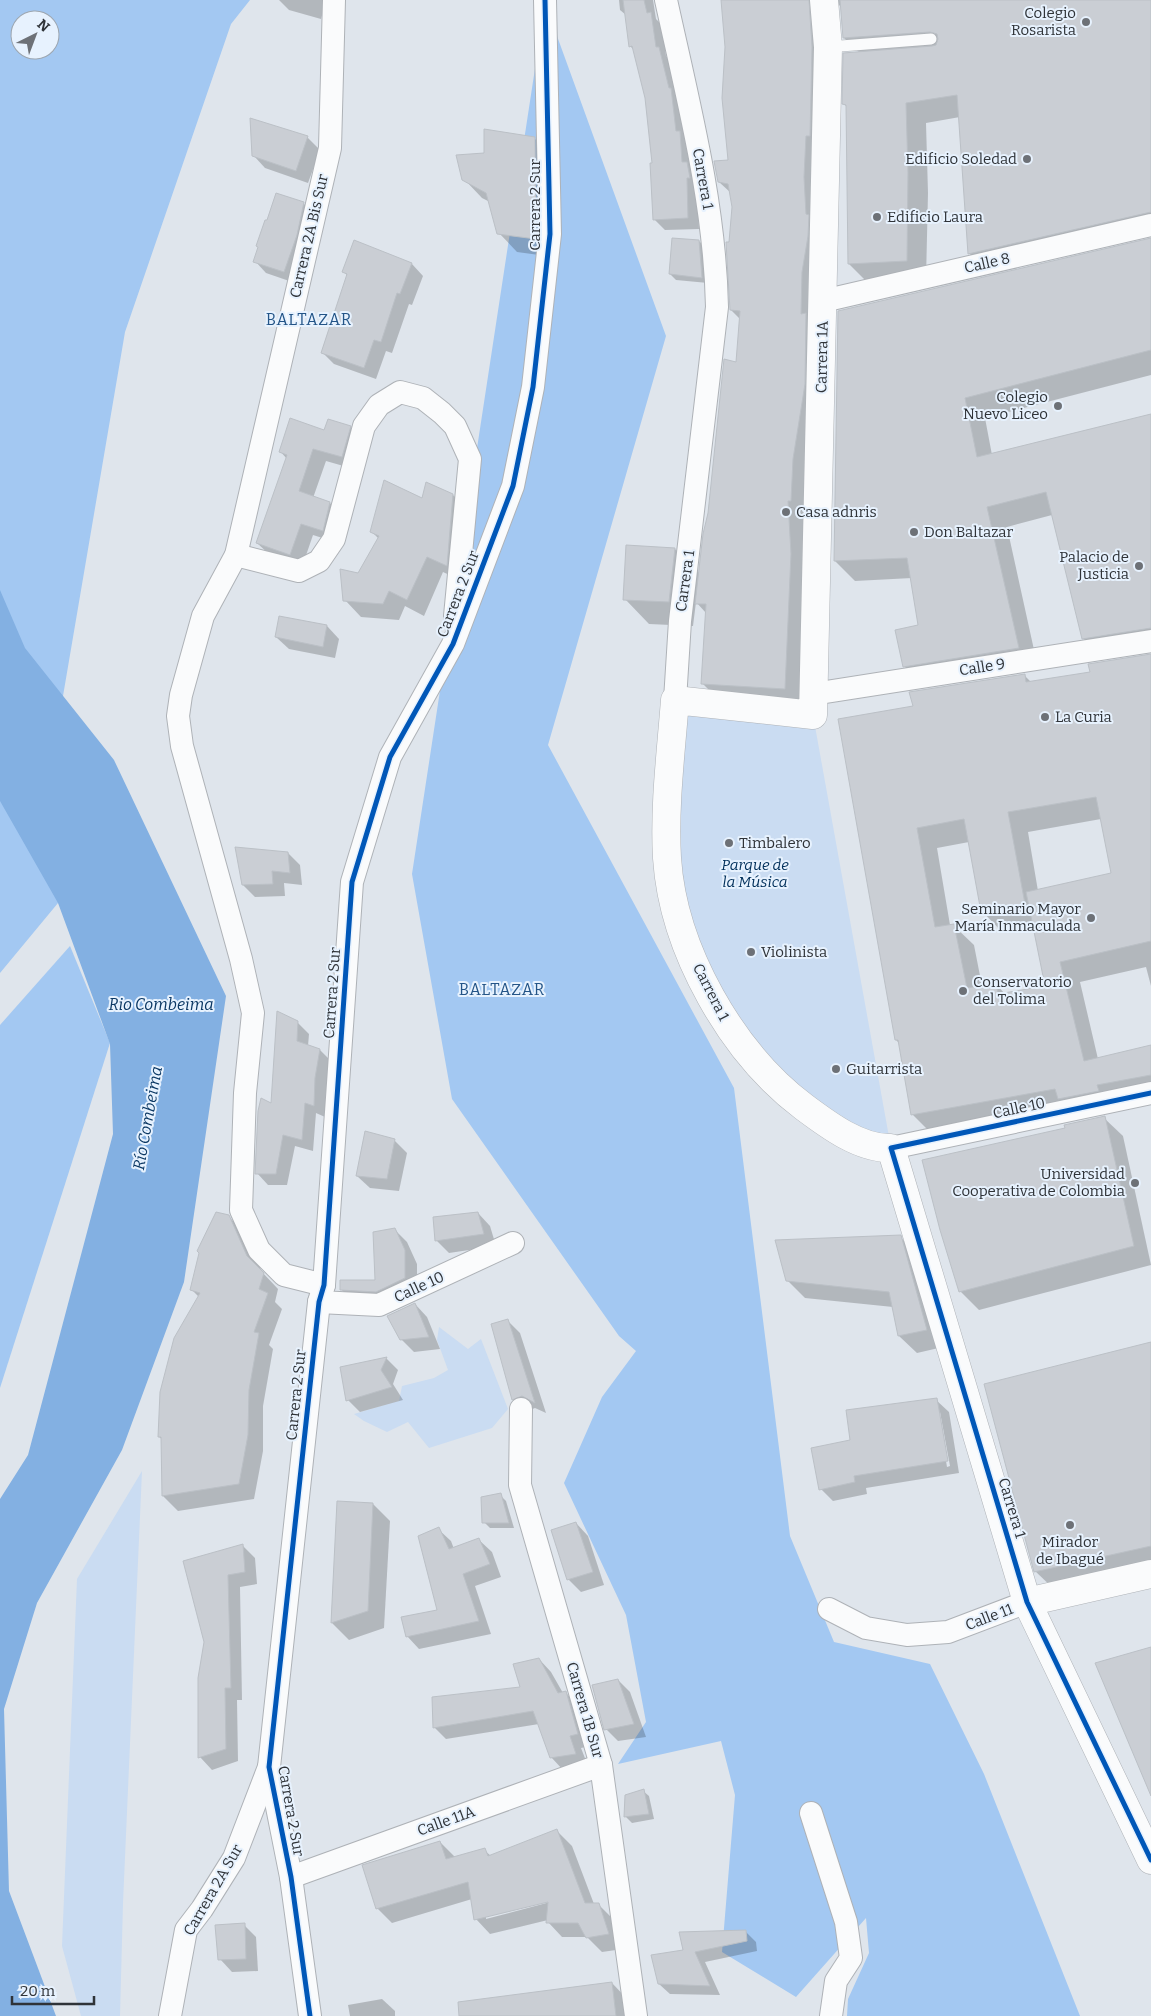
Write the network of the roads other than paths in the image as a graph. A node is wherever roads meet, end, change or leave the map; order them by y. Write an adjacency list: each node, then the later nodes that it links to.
1 (334, 0): 9 (street, Carrera 2A Bis Sur)
2 (545, 0): 11 (street, Carrera 2 Sur)
3 (666, 0): 12 (street, Carrera 1)
4 (824, 0): 6 (street, Carrera 1A)
5 (931, 39): 6 (lane)
6 (828, 47): 8 (street, Carrera 1A)
7 (1151, 225): 8 (street, Calle 8)
8 (823, 301): 13 (street, Carrera 1A)
9 (236, 555): 11 (street); 17 (street, Carrera 2A Bis Sur)
10 (1151, 641): 13 (street, Calle 9)
11 (453, 644): 17 (street, Carrera 2 Sur)
12 (675, 700): 13 (street, Calle 9); 15 (street, Carrera 1)
13 (813, 704)
14 (1151, 1094): 15 (street, Calle 10)
15 (892, 1148): 20 (street, Carrera 1)
16 (513, 1243): 17 (street, Calle 10)
17 (321, 1294): 23 (street, Carrera 2 Sur)
18 (521, 1409): 22 (street, Carrera 1B Sur)
19 (1151, 1574): 20 (street, Calle 11)
20 (1027, 1602): 21 (street, Calle 11); 25 (street, Carrera 1)
21 (829, 1610)
22 (601, 1765): 26 (street, Calle 11A); 29 (street, Carrera 1B Sur)
23 (269, 1767): 26 (street, Carrera 2 Sur); 27 (street, Carrera 2A Sur)
24 (811, 1813): 30 (street)
25 (1151, 1860)
26 (291, 1877): 28 (street, Carrera 2 Sur)
27 (170, 2016)
28 (310, 2016)
29 (636, 2016)
30 (831, 2016)

